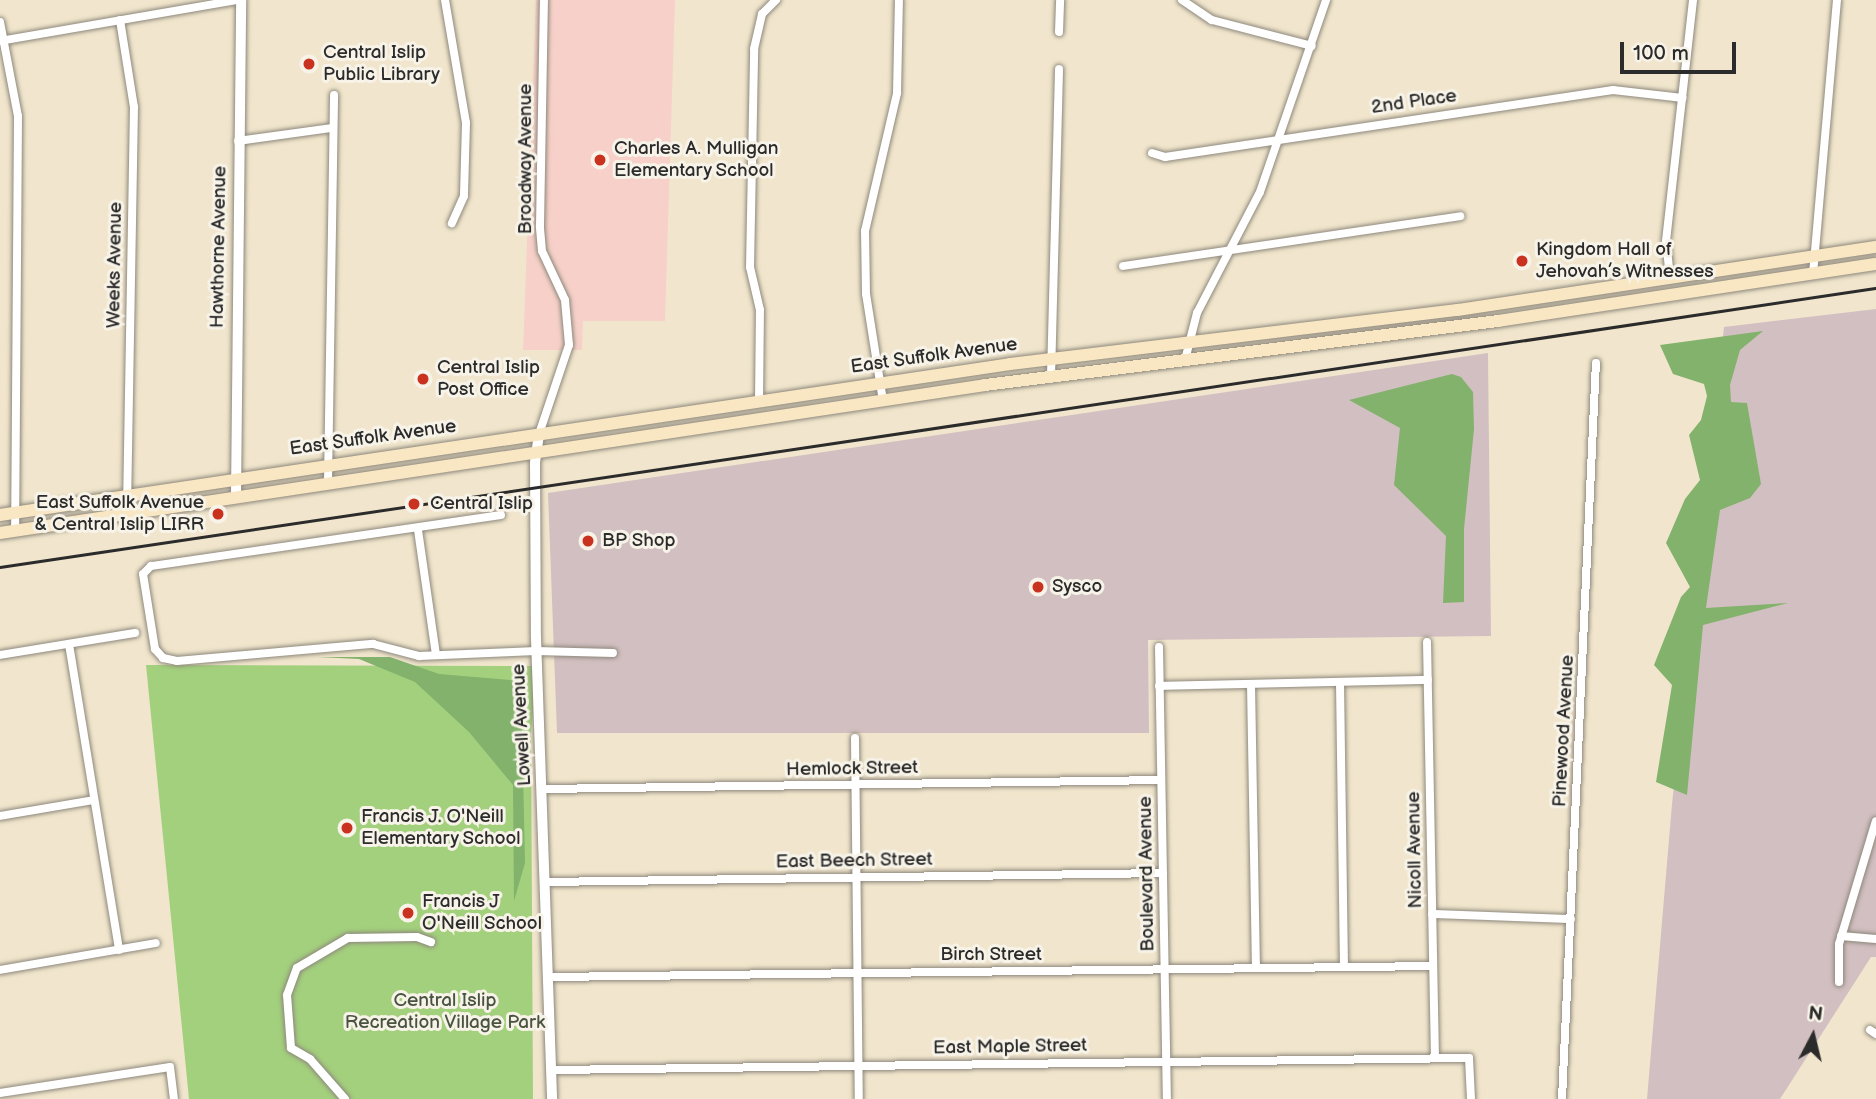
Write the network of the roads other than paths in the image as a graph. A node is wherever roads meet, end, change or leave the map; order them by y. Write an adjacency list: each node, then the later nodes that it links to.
1 (239, 0): 11 (street); 21 (street, Hawthorne Avenue)
2 (444, 0): 24 (street)
3 (544, 0): 40 (street, Broadway Avenue)
4 (776, 0): 39 (street)
5 (899, 0): 37 (street)
6 (1060, 0): 13 (street)
7 (1182, 0): 15 (street)
8 (1326, 0): 15 (street)
9 (1693, 0): 18 (street)
10 (1837, 0): 27 (street)
11 (120, 20): 14 (street); 45 (street, Weeks Avenue)
12 (0, 22): 14 (street)
13 (1059, 32)
14 (2, 41): 48 (street)
15 (1312, 46): 20 (street)
16 (1059, 69): 33 (street)
17 (334, 95): 19 (street)
18 (1682, 98): 20 (street, 2nd Place); 31 (street)
19 (332, 128): 21 (street); 42 (street)
20 (1282, 137): 22 (street, 2nd Place); 26 (street)
21 (238, 141): 43 (street, Hawthorne Avenue)
22 (1152, 153)
23 (1460, 216): 26 (street)
24 (452, 223)
25 (1876, 247): 27 (main road, East Suffolk Avenue)
26 (1228, 251): 29 (street); 32 (street)
27 (1812, 256): 30 (street); 31 (main road, East Suffolk Avenue)
28 (1876, 264): 30 (main road, East Suffolk Avenue)
29 (1123, 266)
30 (1813, 274): 34 (main road, East Suffolk Avenue)
31 (1670, 278): 32 (main road, East Suffolk Avenue)
32 (1186, 343): 33 (main road, East Suffolk Avenue); 34 (street)
33 (1052, 359): 36 (street); 37 (main road, East Suffolk Avenue)
34 (1185, 360): 36 (main road, East Suffolk Avenue)
35 (1596, 363): 77 (street, Pinewood Avenue)
36 (1051, 376): 38 (main road, East Suffolk Avenue)
37 (880, 384): 38 (street); 39 (main road, East Suffolk Avenue)
38 (883, 401): 41 (main road, East Suffolk Avenue)
39 (760, 402): 40 (main road, East Suffolk Avenue)
40 (540, 434): 41 (street, Lowell Avenue); 42 (main road, East Suffolk Avenue)
41 (536, 451): 44 (main road, East Suffolk Avenue); 58 (street, Lowell Avenue)
42 (328, 464): 43 (main road, East Suffolk Avenue); 44 (street)
43 (235, 478): 45 (main road, East Suffolk Avenue); 46 (street, Hawthorne Avenue)
44 (328, 482): 46 (main road, East Suffolk Avenue)
45 (127, 495): 47 (street, Weeks Avenue); 48 (main road, East Suffolk Avenue)
46 (236, 495): 47 (main road, East Suffolk Avenue)
47 (127, 512): 51 (main road, East Suffolk Avenue)
48 (14, 513): 49 (main road, East Suffolk Avenue); 51 (street)
49 (0, 515)
50 (501, 515): 52 (street)
51 (15, 530): 53 (main road, East Suffolk Avenue)
52 (418, 530): 61 (street); 61 (street)
53 (0, 533)
54 (135, 633): 56 (street)
55 (1427, 642): 62 (street, Nicoll Avenue)
56 (69, 644): 60 (street); 70 (street)
57 (1158, 648): 65 (street, Boulevard Avenue)
58 (537, 651): 59 (street); 61 (street); 69 (street, Lowell Avenue)
59 (613, 653)
60 (0, 655)
61 (436, 655)
62 (1428, 680): 63 (street); 76 (street, Nicoll Avenue)
63 (1340, 682): 64 (street); 84 (street)
64 (1251, 684): 65 (street); 85 (street)
65 (1159, 686): 67 (street, Boulevard Avenue)
66 (855, 738): 68 (street)
67 (1161, 780): 68 (street, Hemlock Street); 73 (street, Boulevard Avenue)
68 (856, 785): 69 (street, Hemlock Street); 74 (street)
69 (543, 789): 75 (street, Lowell Avenue)
70 (94, 800): 71 (street); 82 (street)
71 (0, 816)
72 (1876, 821): 78 (street)
73 (1163, 873): 74 (street, East Beech Street); 86 (street, Boulevard Avenue)
74 (857, 877): 75 (street, East Beech Street); 88 (street)
75 (545, 882): 89 (street, Lowell Avenue)
76 (1432, 914): 77 (street); 83 (street, Nicoll Avenue)
77 (1571, 919): 102 (street, Pinewood Avenue)
78 (1841, 936): 79 (street); 90 (street)
79 (1876, 939)
80 (431, 942): 97 (street)
81 (156, 943): 82 (street)
82 (120, 950): 87 (street)
83 (1433, 966): 84 (street, Birch Street); 91 (street, Nicoll Avenue)
84 (1345, 967): 85 (street, Birch Street)
85 (1256, 968): 86 (street, Birch Street)
86 (1165, 969): 88 (street, Birch Street); 92 (street, Boulevard Avenue)
87 (0, 970)
88 (857, 972): 89 (street, Birch Street); 93 (street)
89 (549, 977): 94 (street, Lowell Avenue)
90 (1839, 982)
91 (1434, 1058): 92 (street, East Maple Street); 101 (street, East Maple Street)
92 (1166, 1060): 93 (street, East Maple Street); 100 (street, Boulevard Avenue)
93 (858, 1066): 94 (street, East Maple Street); 99 (street)
94 (552, 1070): 98 (street, Lowell Avenue)
95 (0, 1093): 96 (street)
96 (174, 1099)
97 (345, 1099)
98 (552, 1099)
99 (859, 1099)
100 (1167, 1099)
101 (1471, 1099)
102 (1562, 1099)

